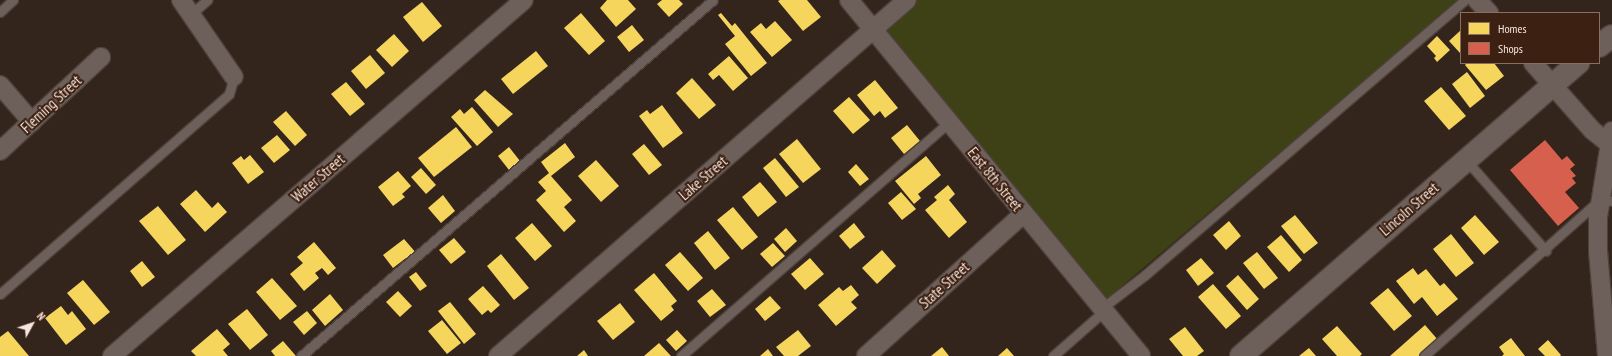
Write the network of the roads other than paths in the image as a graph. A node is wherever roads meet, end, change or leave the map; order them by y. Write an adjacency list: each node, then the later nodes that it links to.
1 (13, 0): 10 (lane)
2 (181, 0): 12 (street)
3 (207, 0): 12 (lane)
4 (524, 0): 33 (street, Water Street)
5 (713, 0): 34 (lane)
6 (849, 0): 13 (street, East 8th Street)
7 (907, 0): 13 (street, Lake Street)
8 (1465, 0): 32 (lane)
9 (1477, 0): 11 (street)
10 (0, 12)
11 (1488, 12)
12 (190, 15): 19 (street)
13 (873, 30): 23 (street, East 8th Street); 35 (street, Lake Street)
14 (1612, 36): 15 (main road)
15 (1600, 45)
16 (101, 56): 22 (street, Fleming Street)
17 (1534, 64): 20 (street)
18 (1577, 64): 20 (main road, Lincoln Street)
19 (234, 77): 31 (lane)
20 (1552, 84): 24 (street); 26 (main road, Lincoln Street)
21 (0, 85): 22 (street)
22 (32, 122): 25 (street, Fleming Street)
23 (949, 122): 29 (street, East 8th Street); 36 (lane)
24 (1610, 137): 27 (street)
25 (0, 151)
26 (1466, 160): 30 (lane); 40 (main road, Lincoln Street)
27 (1609, 162): 28 (street)
28 (1606, 200): 30 (lane); 42 (street)
29 (1023, 214): 32 (street, East 8th Street); 37 (street, State Street)
30 (1546, 251): 41 (lane)
31 (0, 294)
32 (1103, 310): 38 (lane); 39 (street, East 8th Street)
33 (112, 356)
34 (301, 356)
35 (498, 356)
36 (681, 356)
37 (866, 356)
38 (1052, 356)
39 (1142, 356)
40 (1241, 356)
41 (1424, 356)
42 (1607, 356)

